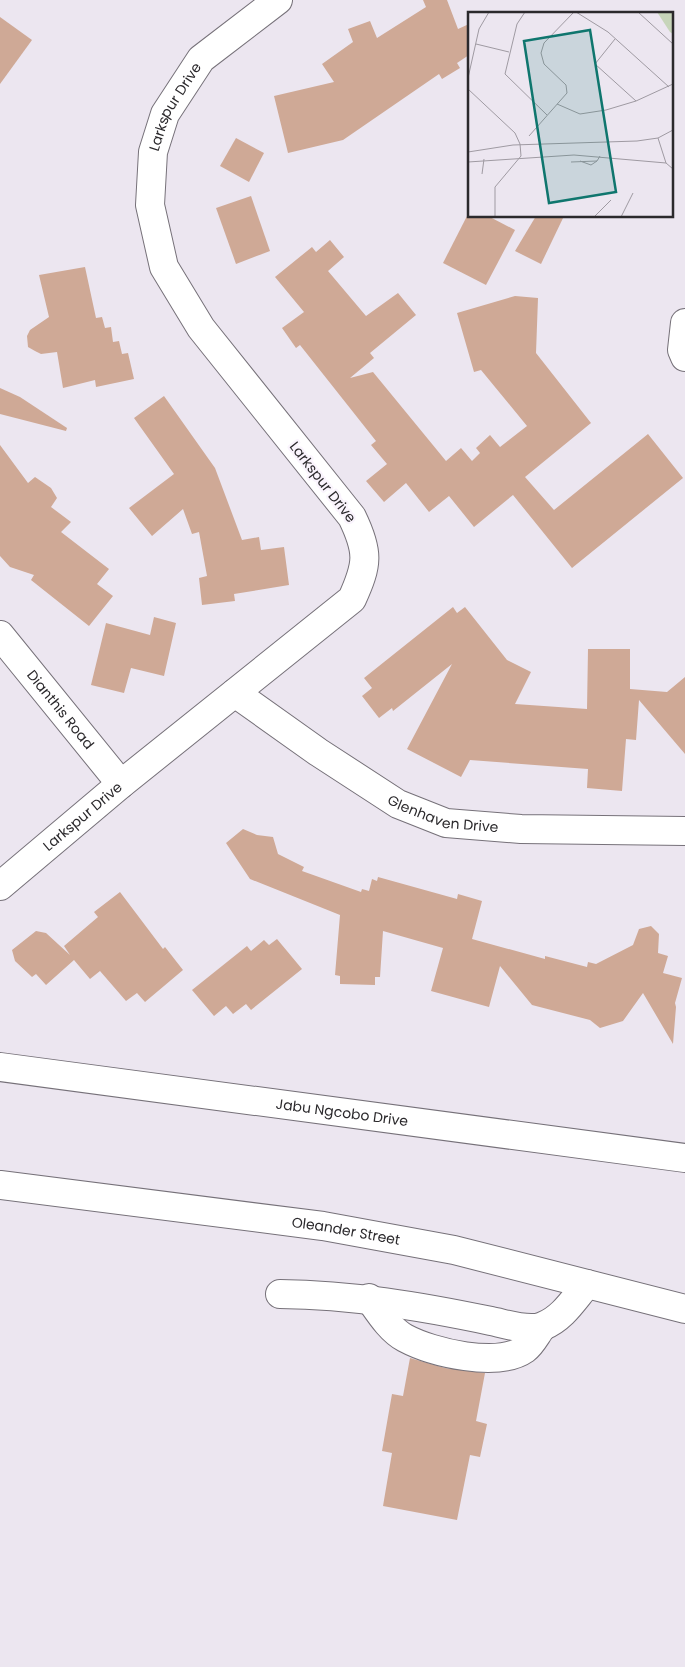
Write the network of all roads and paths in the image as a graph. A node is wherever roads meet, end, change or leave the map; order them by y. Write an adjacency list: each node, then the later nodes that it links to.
1 (278, 0): 5 (street, Larkspur Drive)
2 (685, 323): 3 (street)
3 (685, 357)
4 (0, 635): 6 (street, Dianthis Road)
5 (236, 693): 6 (street, Larkspur Drive); 7 (street, Glenhaven Drive)
6 (121, 784): 8 (street, Larkspur Drive)
7 (685, 831)
8 (0, 886)
9 (0, 1067): 10 (street, Jabu Ngcobo Drive)
10 (685, 1158)
11 (0, 1185): 12 (street, Oleander Street)
12 (587, 1284): 15 (street, Oleander Street); 16 (street)
13 (280, 1294): 14 (street)
14 (369, 1298): 16 (street); 16 (street)
15 (685, 1309)
16 (542, 1327)

